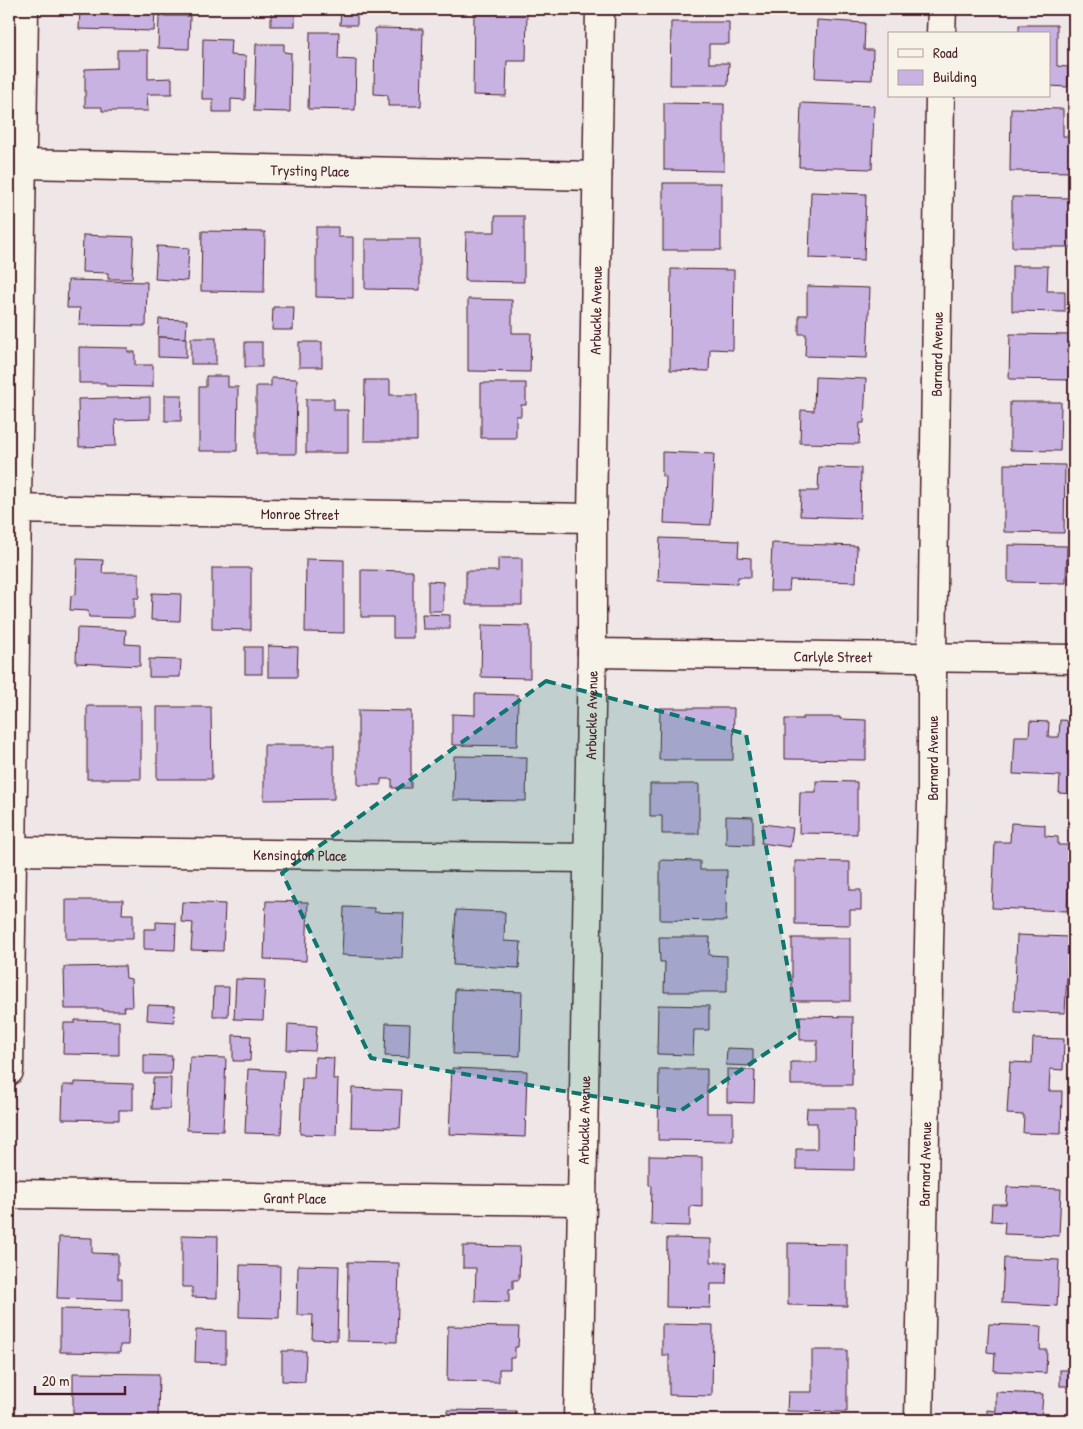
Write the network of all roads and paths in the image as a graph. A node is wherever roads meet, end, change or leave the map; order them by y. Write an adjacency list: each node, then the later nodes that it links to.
1 (24, 9): 6 (street)
2 (600, 9): 7 (street, Arbuckle Avenue)
3 (942, 9): 4 (street)
4 (941, 32)
5 (940, 98): 11 (street, Barnard Avenue)
6 (22, 164): 7 (street, Trysting Place); 8 (street)
7 (597, 176): 9 (street, Arbuckle Avenue)
8 (13, 509): 9 (street, Monroe Street); 13 (street)
9 (592, 518): 10 (street, Arbuckle Avenue)
10 (592, 653): 11 (street, Carlyle Street); 14 (street, Arbuckle Avenue)
11 (932, 657): 12 (street, Carlyle Street); 19 (street, Barnard Avenue)
12 (1074, 659)
13 (12, 851): 14 (street, Kensington Place); 15 (street)
14 (588, 858): 17 (street, Arbuckle Avenue)
15 (9, 1071)
16 (9, 1194): 17 (street, Grant Place)
17 (581, 1201): 18 (street, Arbuckle Avenue)
18 (578, 1420)
19 (919, 1420)

